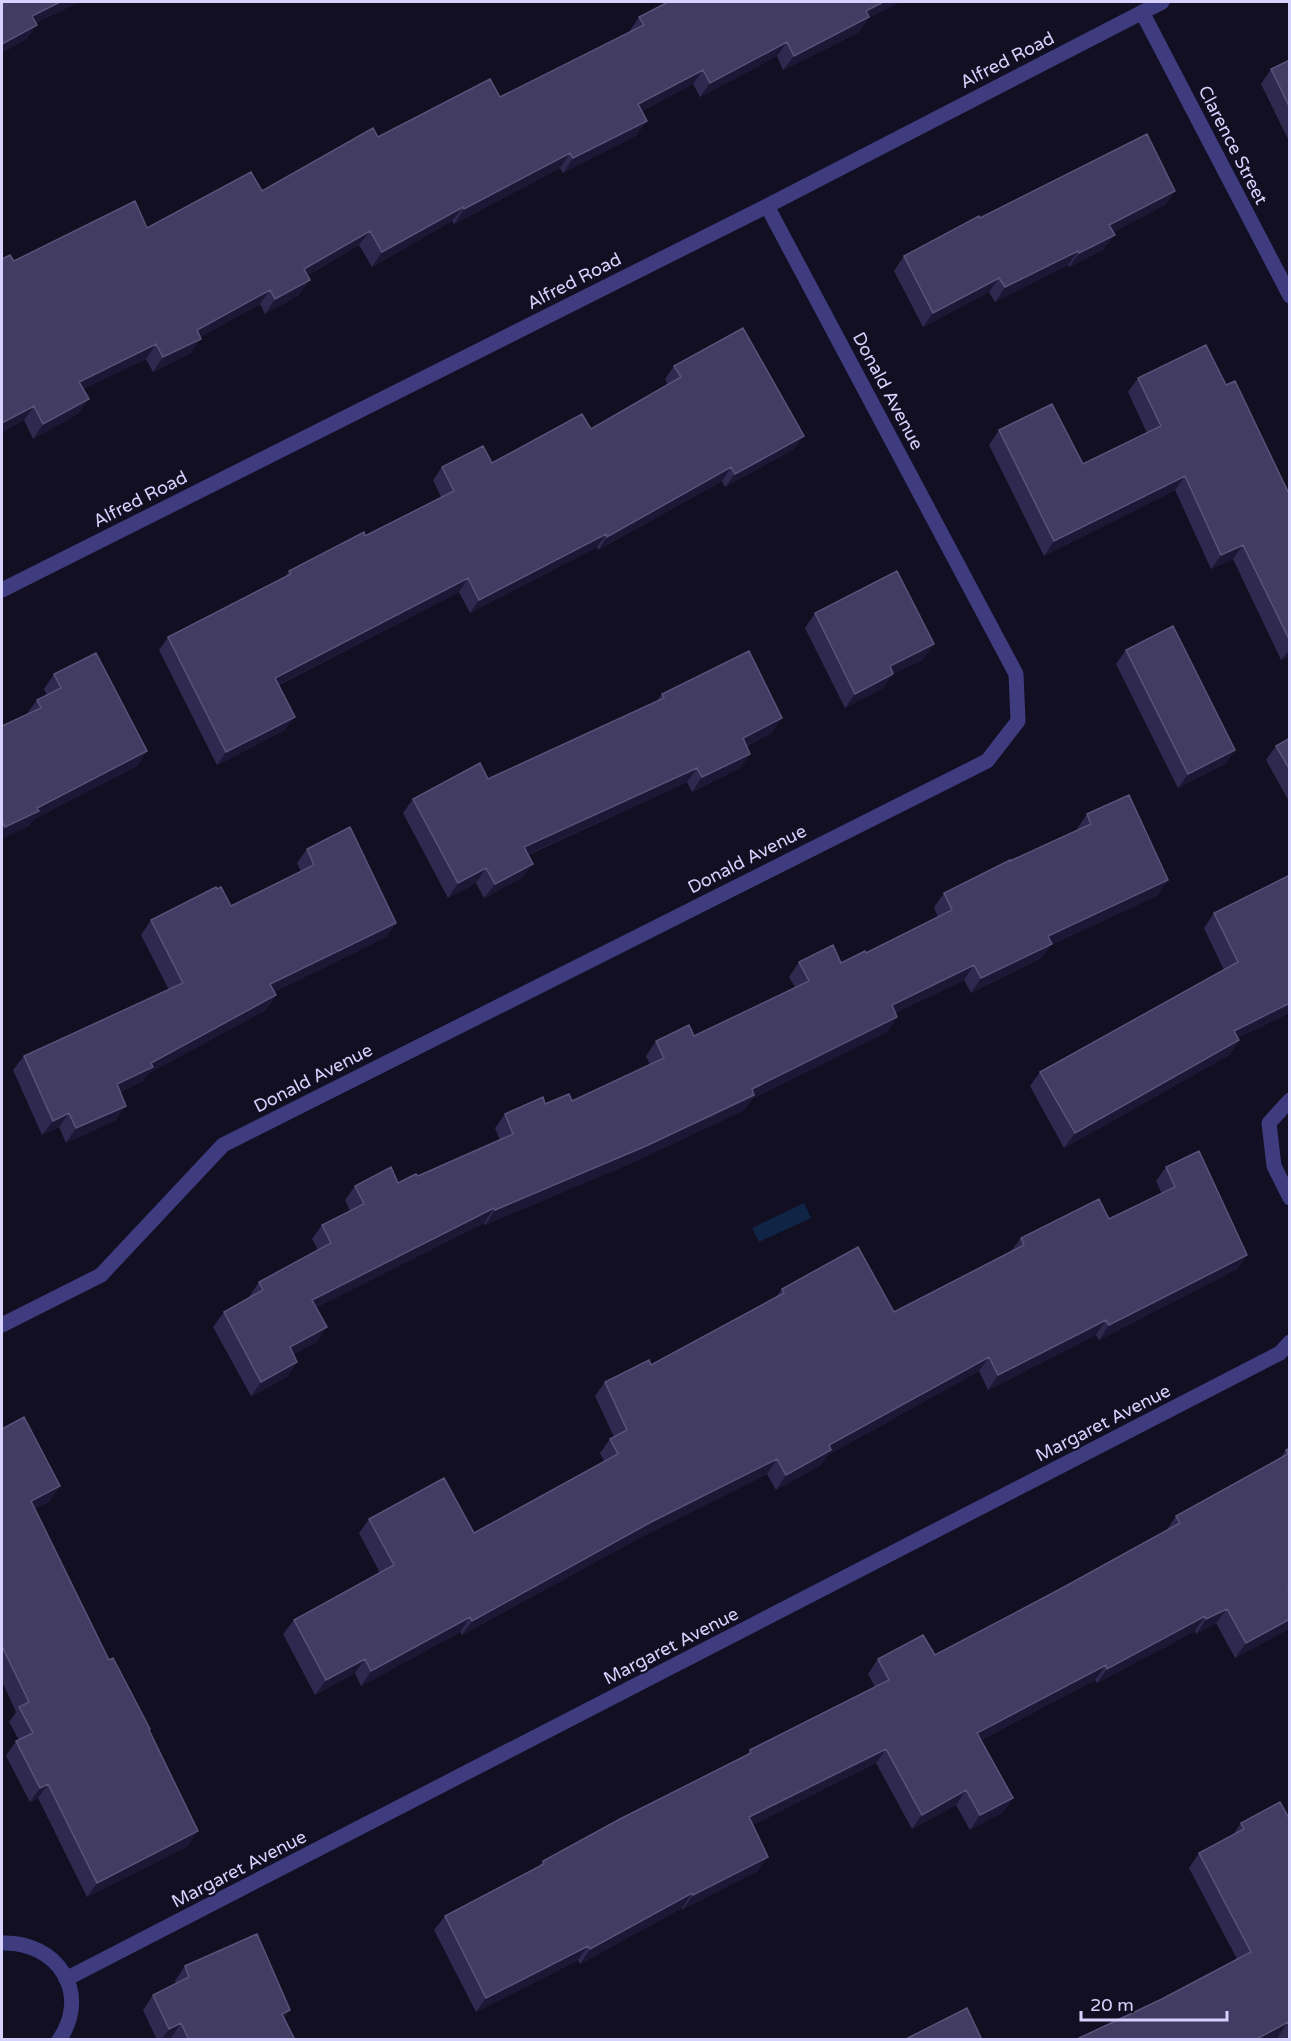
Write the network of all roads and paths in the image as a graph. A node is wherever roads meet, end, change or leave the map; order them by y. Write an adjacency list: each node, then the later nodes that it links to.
1 (1162, 2): 2 (street, Alfred Road)
2 (1142, 12): 3 (street, Alfred Road); 4 (street, Clarence Street)
3 (767, 206): 5 (street, Alfred Road); 8 (street, Donald Avenue)
4 (1290, 296)
5 (2, 590)
6 (1290, 1100): 7 (street)
7 (1290, 1198)
8 (2, 1325)
9 (1290, 1342): 11 (street, Margaret Avenue)
10 (2, 1943): 11 (street)
11 (66, 1980): 12 (street)
12 (58, 2040)

